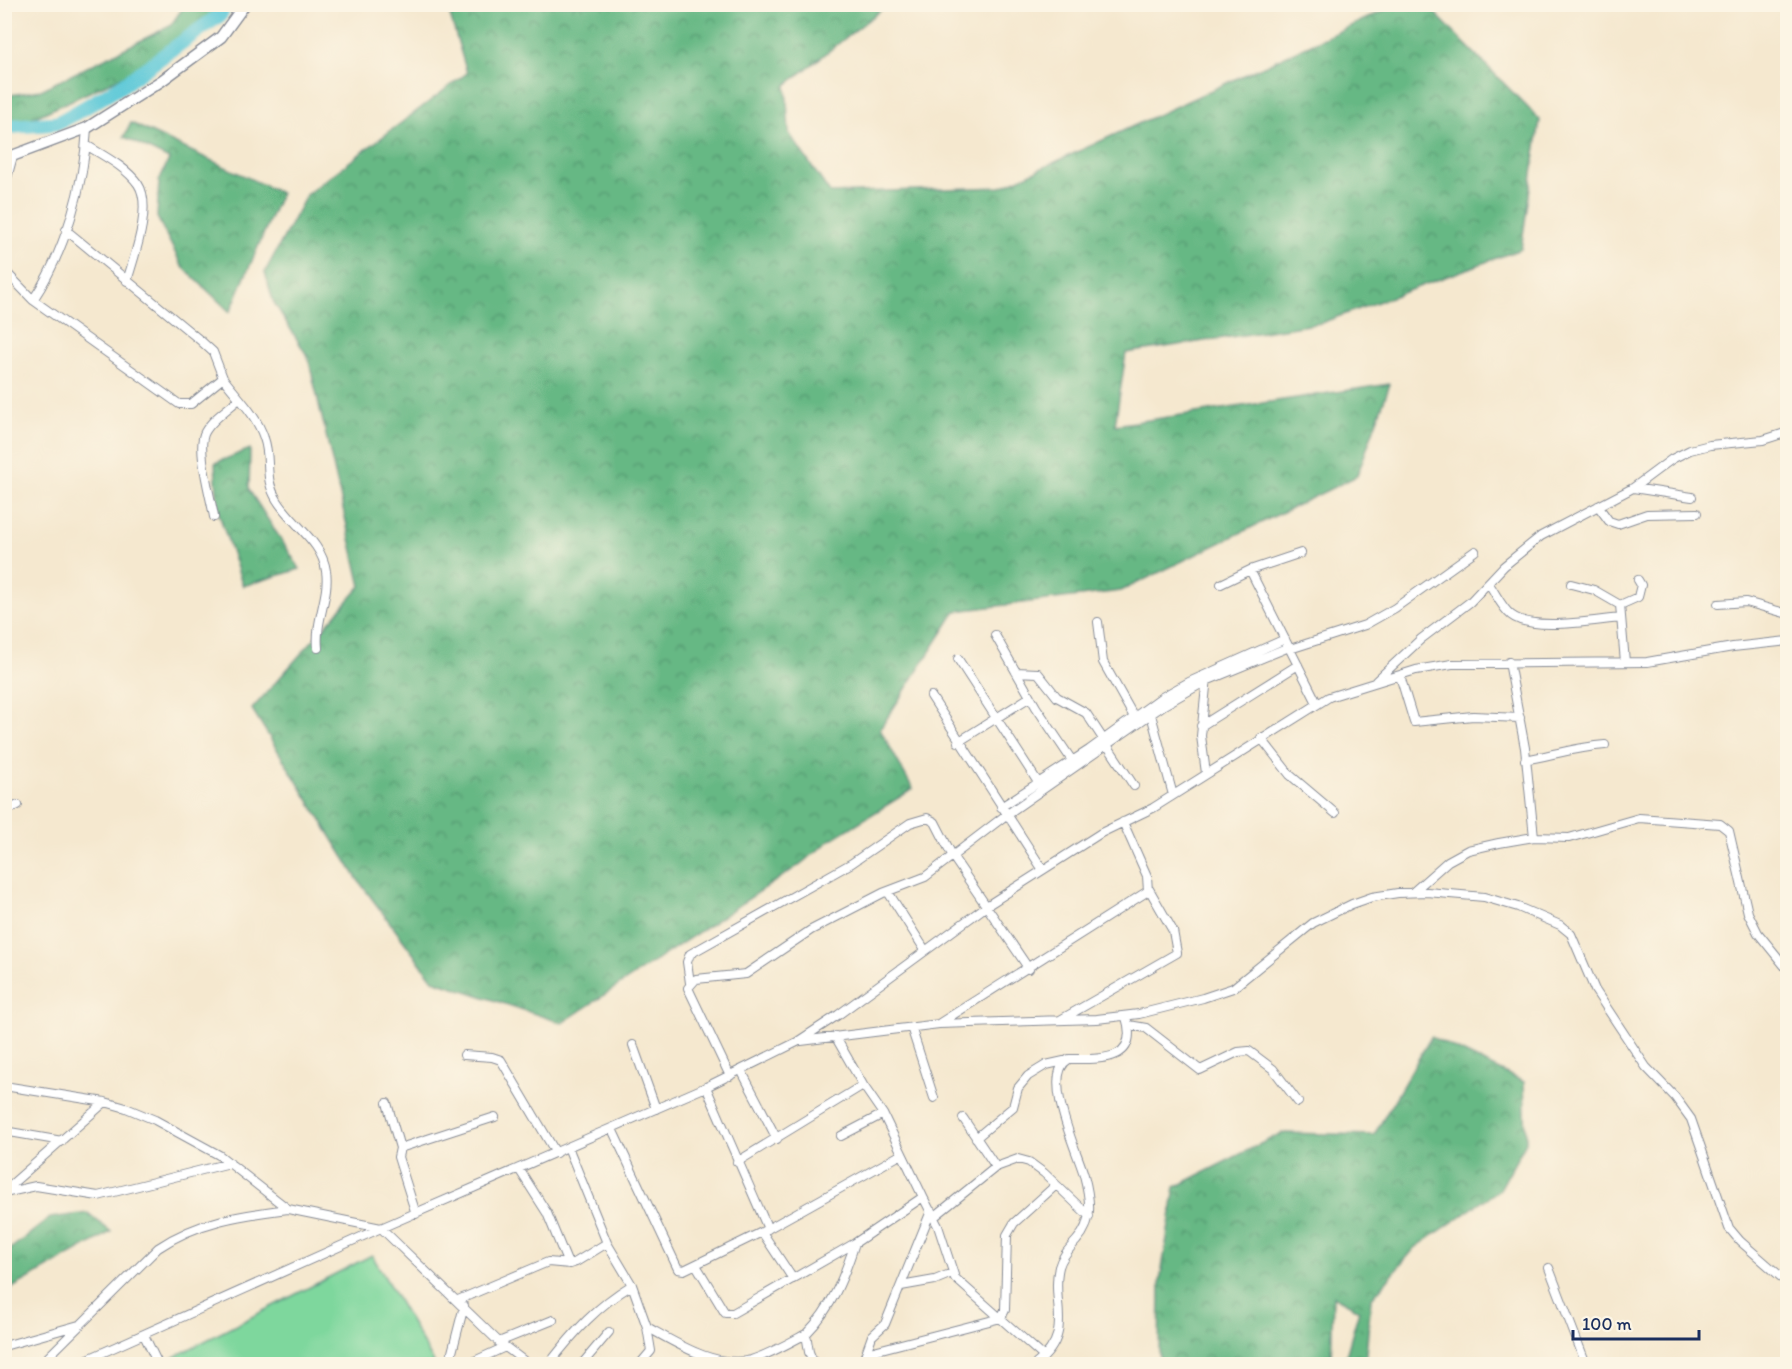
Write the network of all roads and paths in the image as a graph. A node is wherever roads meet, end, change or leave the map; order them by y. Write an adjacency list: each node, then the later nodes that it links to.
1 (245, 4): 2 (main road)
2 (87, 128): 3 (street); 4 (main road)
3 (86, 145): 6 (street); 8 (street)
4 (9, 157): 5 (street)
5 (4, 189)
6 (66, 230): 8 (street); 9 (street)
7 (4, 270): 9 (street)
8 (127, 280): 10 (street)
9 (33, 300): 10 (street)
10 (223, 378): 11 (street)
11 (239, 399): 17 (street); 33 (street)
12 (1788, 432): 13 (street)
13 (1633, 488): 14 (street); 15 (street)
14 (1692, 496)
15 (1598, 506): 16 (street); 24 (street)
16 (1697, 513)
17 (214, 517)
18 (1475, 551): 32 (street)
19 (1301, 553): 20 (street)
20 (1250, 570): 22 (street); 32 (street)
21 (1638, 580): 26 (street)
22 (1221, 584)
23 (1571, 584): 26 (street)
24 (1489, 585): 28 (street); 41 (street)
25 (1718, 604): 27 (street)
26 (1620, 605): 28 (street)
27 (1788, 614)
28 (1621, 618): 36 (street)
29 (1098, 622): 46 (street)
30 (995, 635): 38 (street)
31 (1788, 641): 36 (street)
32 (1288, 645): 37 (street); 40 (street)
33 (318, 648)
34 (958, 659): 48 (street)
35 (1509, 662): 36 (street); 39 (street); 47 (street)
36 (1625, 662)
37 (1298, 665): 44 (street); 49 (street)
38 (1016, 672): 43 (street); 52 (street)
39 (1400, 676): 41 (street); 47 (street)
40 (1207, 677): 45 (street); 49 (street)
41 (1376, 682): 44 (street)
42 (931, 696): 51 (street)
43 (1030, 697): 48 (street); 55 (street)
44 (1317, 703): 50 (street)
45 (1150, 710): 46 (street); 52 (street); 59 (street)
46 (1134, 717): 52 (street)
47 (1520, 718): 54 (street)
48 (995, 719): 51 (street); 58 (street)
49 (1201, 726): 56 (street)
50 (1261, 738): 56 (street); 63 (street)
51 (958, 742): 61 (street)
52 (1106, 743): 55 (street); 57 (street)
53 (1605, 745): 54 (street)
54 (1525, 760): 65 (street)
55 (1075, 764): 58 (street)
56 (1206, 773): 59 (street)
57 (1134, 786)
58 (1041, 787): 61 (street)
59 (1173, 795): 64 (street)
60 (18, 805): 62 (street)
61 (1004, 811): 66 (street); 67 (street)
62 (4, 812)
63 (1335, 813)
64 (1124, 822): 67 (street); 68 (street)
65 (1534, 837): 70 (street); 74 (street)
66 (953, 856): 69 (street); 71 (street); 75 (street)
67 (1043, 870): 71 (street)
68 (1149, 889): 73 (street); 76 (street)
69 (888, 892): 72 (street); 75 (street)
70 (1413, 893): 80 (street); 132 (street)
71 (987, 905): 72 (street); 73 (street)
72 (925, 950): 77 (street)
73 (1029, 969): 81 (street)
74 (1788, 970)
75 (690, 983): 90 (street)
76 (1083, 1006): 78 (street); 79 (street)
77 (832, 1020): 83 (street); 85 (street)
78 (1059, 1020): 79 (street); 81 (street)
79 (1076, 1020): 80 (street)
80 (1128, 1021): 88 (street); 97 (street)
81 (939, 1024): 82 (street)
82 (911, 1027): 83 (street); 94 (street)
83 (845, 1035): 84 (street)
84 (835, 1036): 85 (street); 91 (street)
85 (797, 1042): 89 (street)
86 (633, 1045): 98 (street)
87 (465, 1055): 110 (street)
88 (1065, 1062): 105 (street); 122 (street)
89 (741, 1070): 90 (street); 106 (street)
90 (730, 1076): 93 (street)
91 (862, 1085): 99 (street); 106 (street)
92 (4, 1086): 95 (street)
93 (706, 1087): 98 (street); 112 (street)
94 (934, 1098)
95 (105, 1102): 107 (street); 113 (street)
96 (387, 1102): 109 (street)
97 (1298, 1102)
98 (656, 1109): 102 (street)
99 (883, 1114): 104 (street); 111 (street)
100 (495, 1116): 109 (street)
101 (963, 1118): 105 (street)
102 (612, 1129): 108 (street); 128 (street)
103 (4, 1131): 107 (street)
104 (841, 1136)
105 (976, 1138): 114 (street)
106 (777, 1139): 112 (street)
107 (62, 1141): 117 (street)
108 (568, 1147): 110 (street); 125 (street)
109 (400, 1148): 120 (street)
110 (556, 1153): 115 (street)
111 (902, 1154): 118 (street); 124 (street)
112 (737, 1162): 124 (street)
113 (230, 1164): 117 (street); 119 (street)
114 (996, 1167): 116 (street); 121 (street)
115 (519, 1169): 120 (street); 127 (street)
116 (1056, 1185): 122 (street); 136 (street)
117 (4, 1192)
118 (923, 1197): 121 (street); 126 (street)
119 (288, 1209): 123 (street); 138 (street)
120 (416, 1214): 123 (street)
121 (932, 1214): 130 (street); 134 (street)
122 (1089, 1216): 146 (street)
123 (381, 1228): 135 (street); 142 (street)
124 (765, 1231): 128 (street); 131 (street)
125 (607, 1243): 127 (street); 133 (street)
126 (855, 1243): 131 (street); 141 (street)
127 (568, 1264): 135 (street)
128 (696, 1265): 131 (street)
129 (1549, 1268): 159 (street)
130 (952, 1273): 134 (street); 136 (street)
131 (792, 1279)
132 (1788, 1282)
133 (632, 1285): 139 (street); 153 (street)
134 (901, 1286): 145 (street)
135 (461, 1303): 143 (street); 151 (street)
136 (1001, 1318): 145 (street); 146 (street)
137 (553, 1320): 143 (street)
138 (81, 1324): 144 (street); 148 (street)
139 (647, 1327): 141 (street); 155 (street)
140 (609, 1332): 154 (street)
141 (806, 1334): 156 (street)
142 (144, 1335): 149 (street); 150 (street)
143 (502, 1345): 147 (street); 152 (street)
144 (4, 1346)
145 (866, 1353): 157 (street)
146 (1044, 1357): 158 (street)
147 (468, 1364)
148 (41, 1365)
149 (78, 1365)
150 (158, 1365)
151 (449, 1365)
152 (528, 1365)
153 (549, 1365)
154 (582, 1365)
155 (640, 1365)
156 (814, 1365)
157 (862, 1365)
158 (1036, 1365)
159 (1586, 1365)

